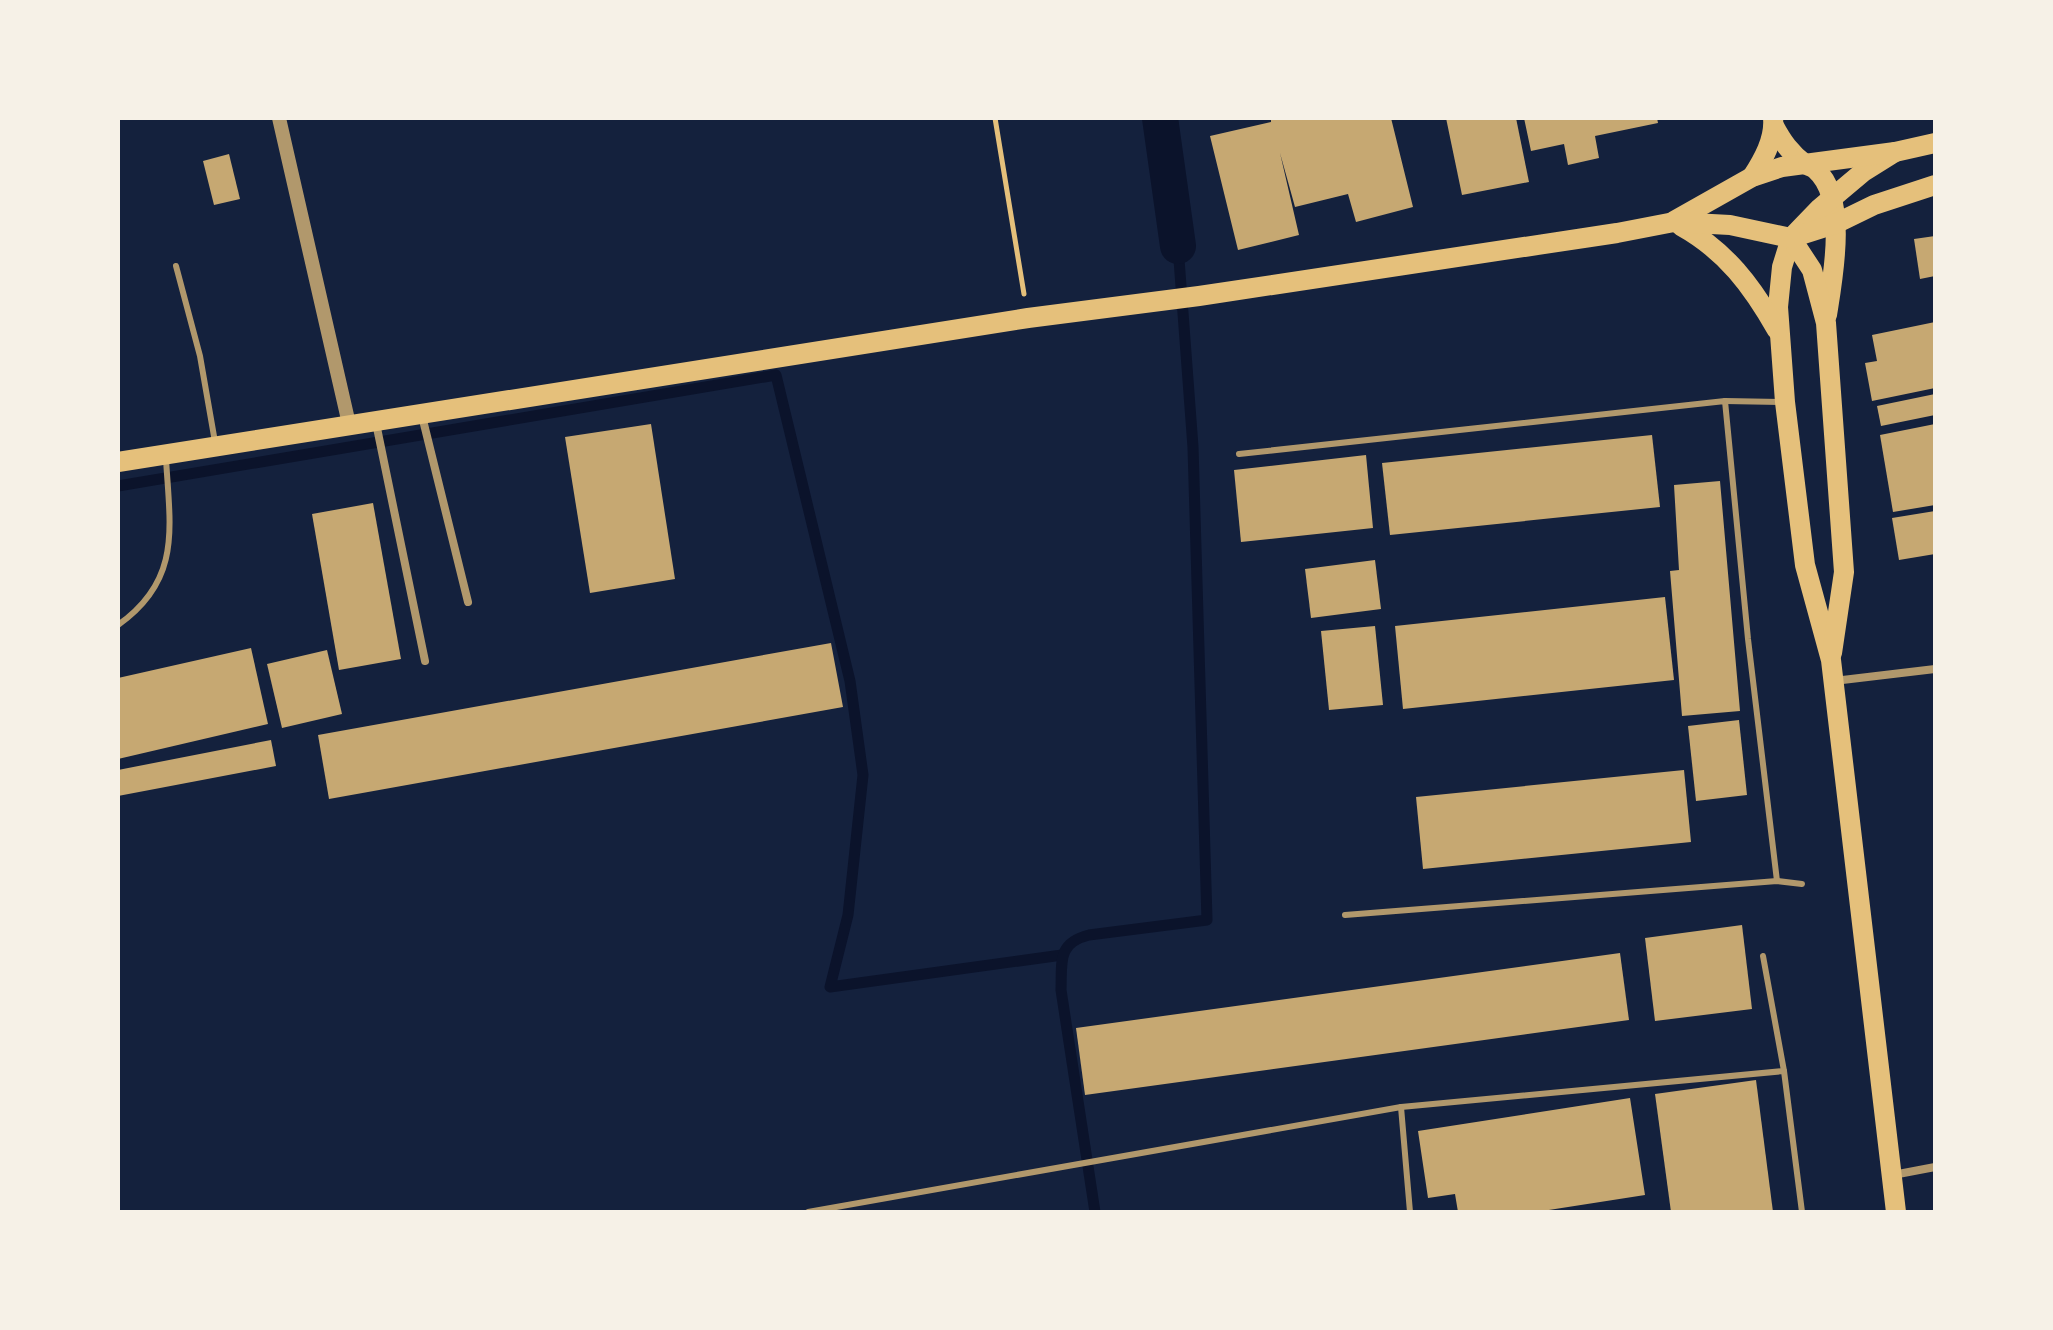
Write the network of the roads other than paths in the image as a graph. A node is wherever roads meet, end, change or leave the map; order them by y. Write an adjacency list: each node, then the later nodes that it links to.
1 (279, 118): 19 (street)
2 (1774, 122): 5 (main road); 6 (main road)
3 (1935, 143): 4 (main road)
4 (1895, 152): 5 (main road); 8 (main road)
5 (1805, 164): 6 (main road); 8 (main road)
6 (1752, 177): 9 (main road)
7 (1935, 185): 10 (main road)
8 (1832, 199): 10 (main road); 11 (main road)
9 (1674, 222): 11 (main road); 14 (main road); 17 (main road)
10 (1835, 224): 11 (main road); 13 (main road)
11 (1791, 238): 13 (main road); 14 (main road)
12 (176, 266): 20 (lane)
13 (1826, 323): 28 (main road)
14 (1779, 333): 16 (main road)
15 (1725, 401): 16 (lane); 21 (lane); 29 (lane)
16 (1785, 402): 28 (main road)
17 (422, 415): 18 (main road); 24 (street)
18 (376, 423): 19 (main road); 26 (street)
19 (349, 424): 20 (main road)
20 (216, 446): 22 (main road)
21 (1239, 454)
22 (166, 458): 23 (main road); 25 (lane)
23 (118, 462)
24 (468, 602)
25 (118, 625)
26 (425, 661)
27 (1935, 669): 28 (street)
28 (1832, 670): 36 (main road)
29 (1777, 881): 30 (lane); 31 (lane)
30 (1802, 884)
31 (1345, 915)
32 (1763, 956): 33 (lane)
33 (1784, 1071): 34 (lane); 39 (lane)
34 (1401, 1107): 37 (lane); 38 (lane)
35 (1935, 1167): 36 (street)
36 (1892, 1175): 40 (main road)
37 (808, 1212)
38 (1410, 1212)
39 (1802, 1212)
40 (1896, 1212)

